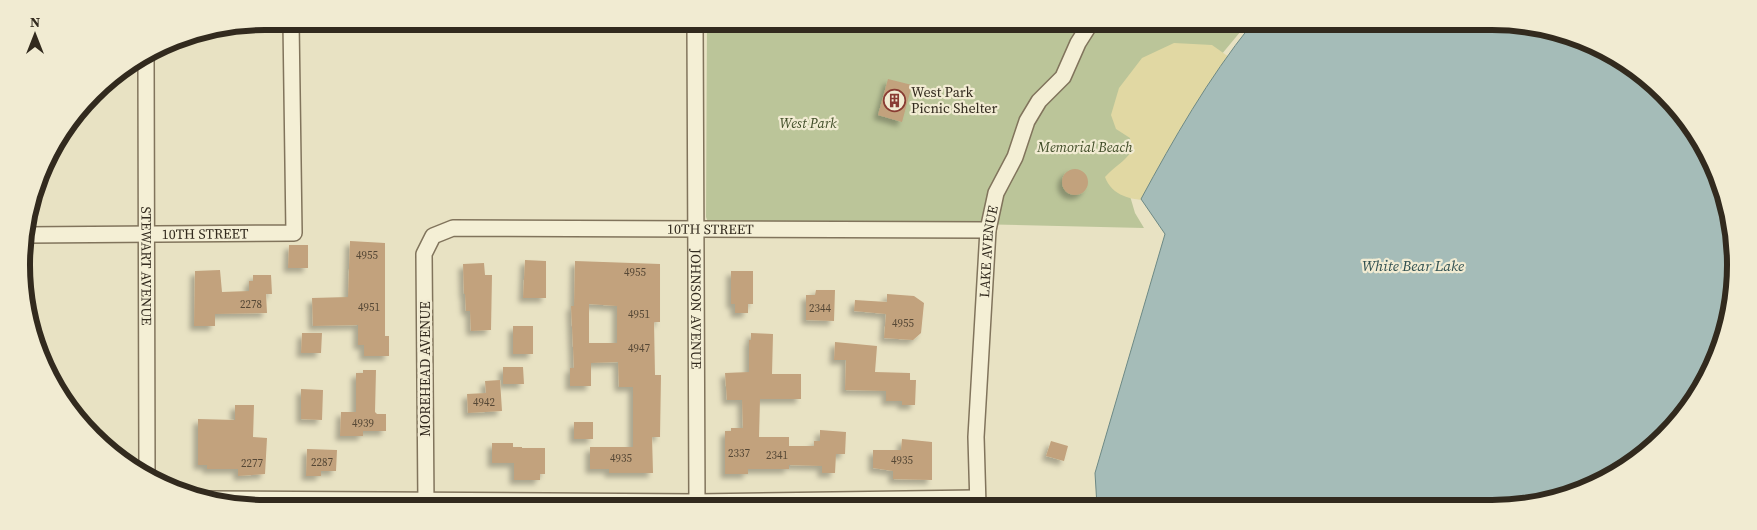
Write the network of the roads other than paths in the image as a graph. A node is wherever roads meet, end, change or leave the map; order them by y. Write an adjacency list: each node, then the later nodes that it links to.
1 (291, 30): 7 (street, 10TH STREET)
2 (696, 30): 5 (street, JOHNSON AVENUE)
3 (1086, 30): 6 (street, LAKE AVENUE)
4 (146, 62): 7 (street, STEWART AVENUE)
5 (695, 229): 6 (street, 10TH STREET); 9 (street, 10TH STREET); 14 (street, JOHNSON AVENUE)
6 (988, 230): 15 (street, LAKE AVENUE)
7 (145, 234): 8 (street, 10TH STREET); 10 (street, STEWART AVENUE)
8 (32, 235)
9 (434, 236): 13 (street, MOREHEAD AVENUE)
10 (147, 469)
11 (262, 500): 12 (street)
12 (279, 500)
13 (426, 500)
14 (696, 500)
15 (977, 500)

